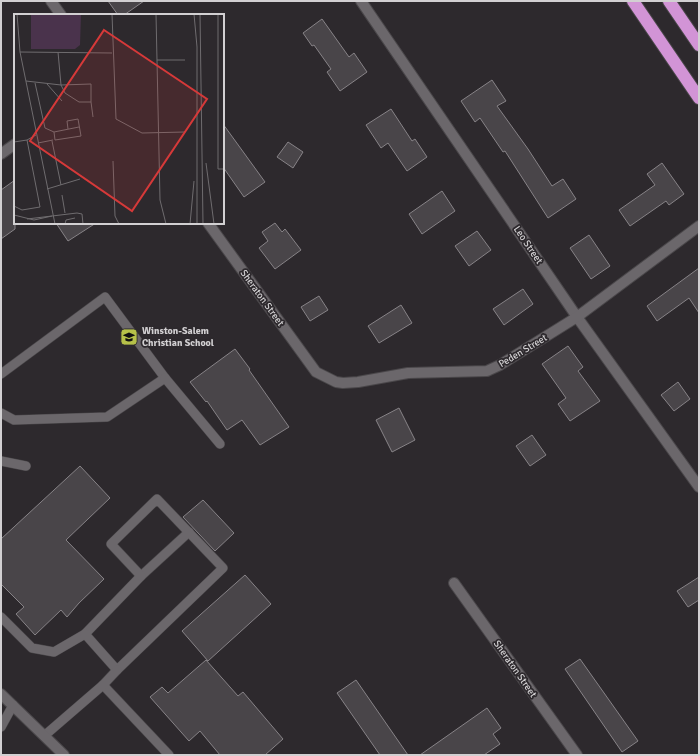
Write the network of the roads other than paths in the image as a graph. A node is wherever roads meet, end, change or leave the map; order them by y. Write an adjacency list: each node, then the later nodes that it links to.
1 (51, 1): 5 (street)
2 (361, 1): 12 (street, Leo Street)
3 (633, 1): 7 (highway)
4 (669, 1): 6 (highway)
5 (60, 14)
6 (699, 45)
7 (699, 98)
8 (14, 145): 9 (street)
9 (1, 154)
10 (209, 224): 13 (street, Sheraton Street)
11 (699, 226): 12 (street, Peden Street)
12 (577, 317): 13 (street, Peden Street); 20 (street, Leo Street)
13 (316, 372)
14 (1, 374): 15 (lane)
15 (165, 378): 16 (lane); 17 (lane)
16 (1, 413)
17 (220, 444)
18 (1, 461): 19 (lane)
19 (26, 466)
20 (699, 487)
21 (189, 532): 22 (lane); 22 (lane); 26 (lane)
22 (141, 576): 25 (lane)
23 (454, 583): 34 (street, Sheraton Street)
24 (1, 617): 25 (lane)
25 (84, 634): 26 (lane)
26 (117, 670): 27 (lane)
27 (103, 685): 31 (lane); 33 (lane)
28 (1, 694): 29 (street)
29 (13, 705): 30 (lane); 31 (street)
30 (1, 727)
31 (44, 736): 32 (street)
32 (64, 755)
33 (169, 755)
34 (577, 755)

